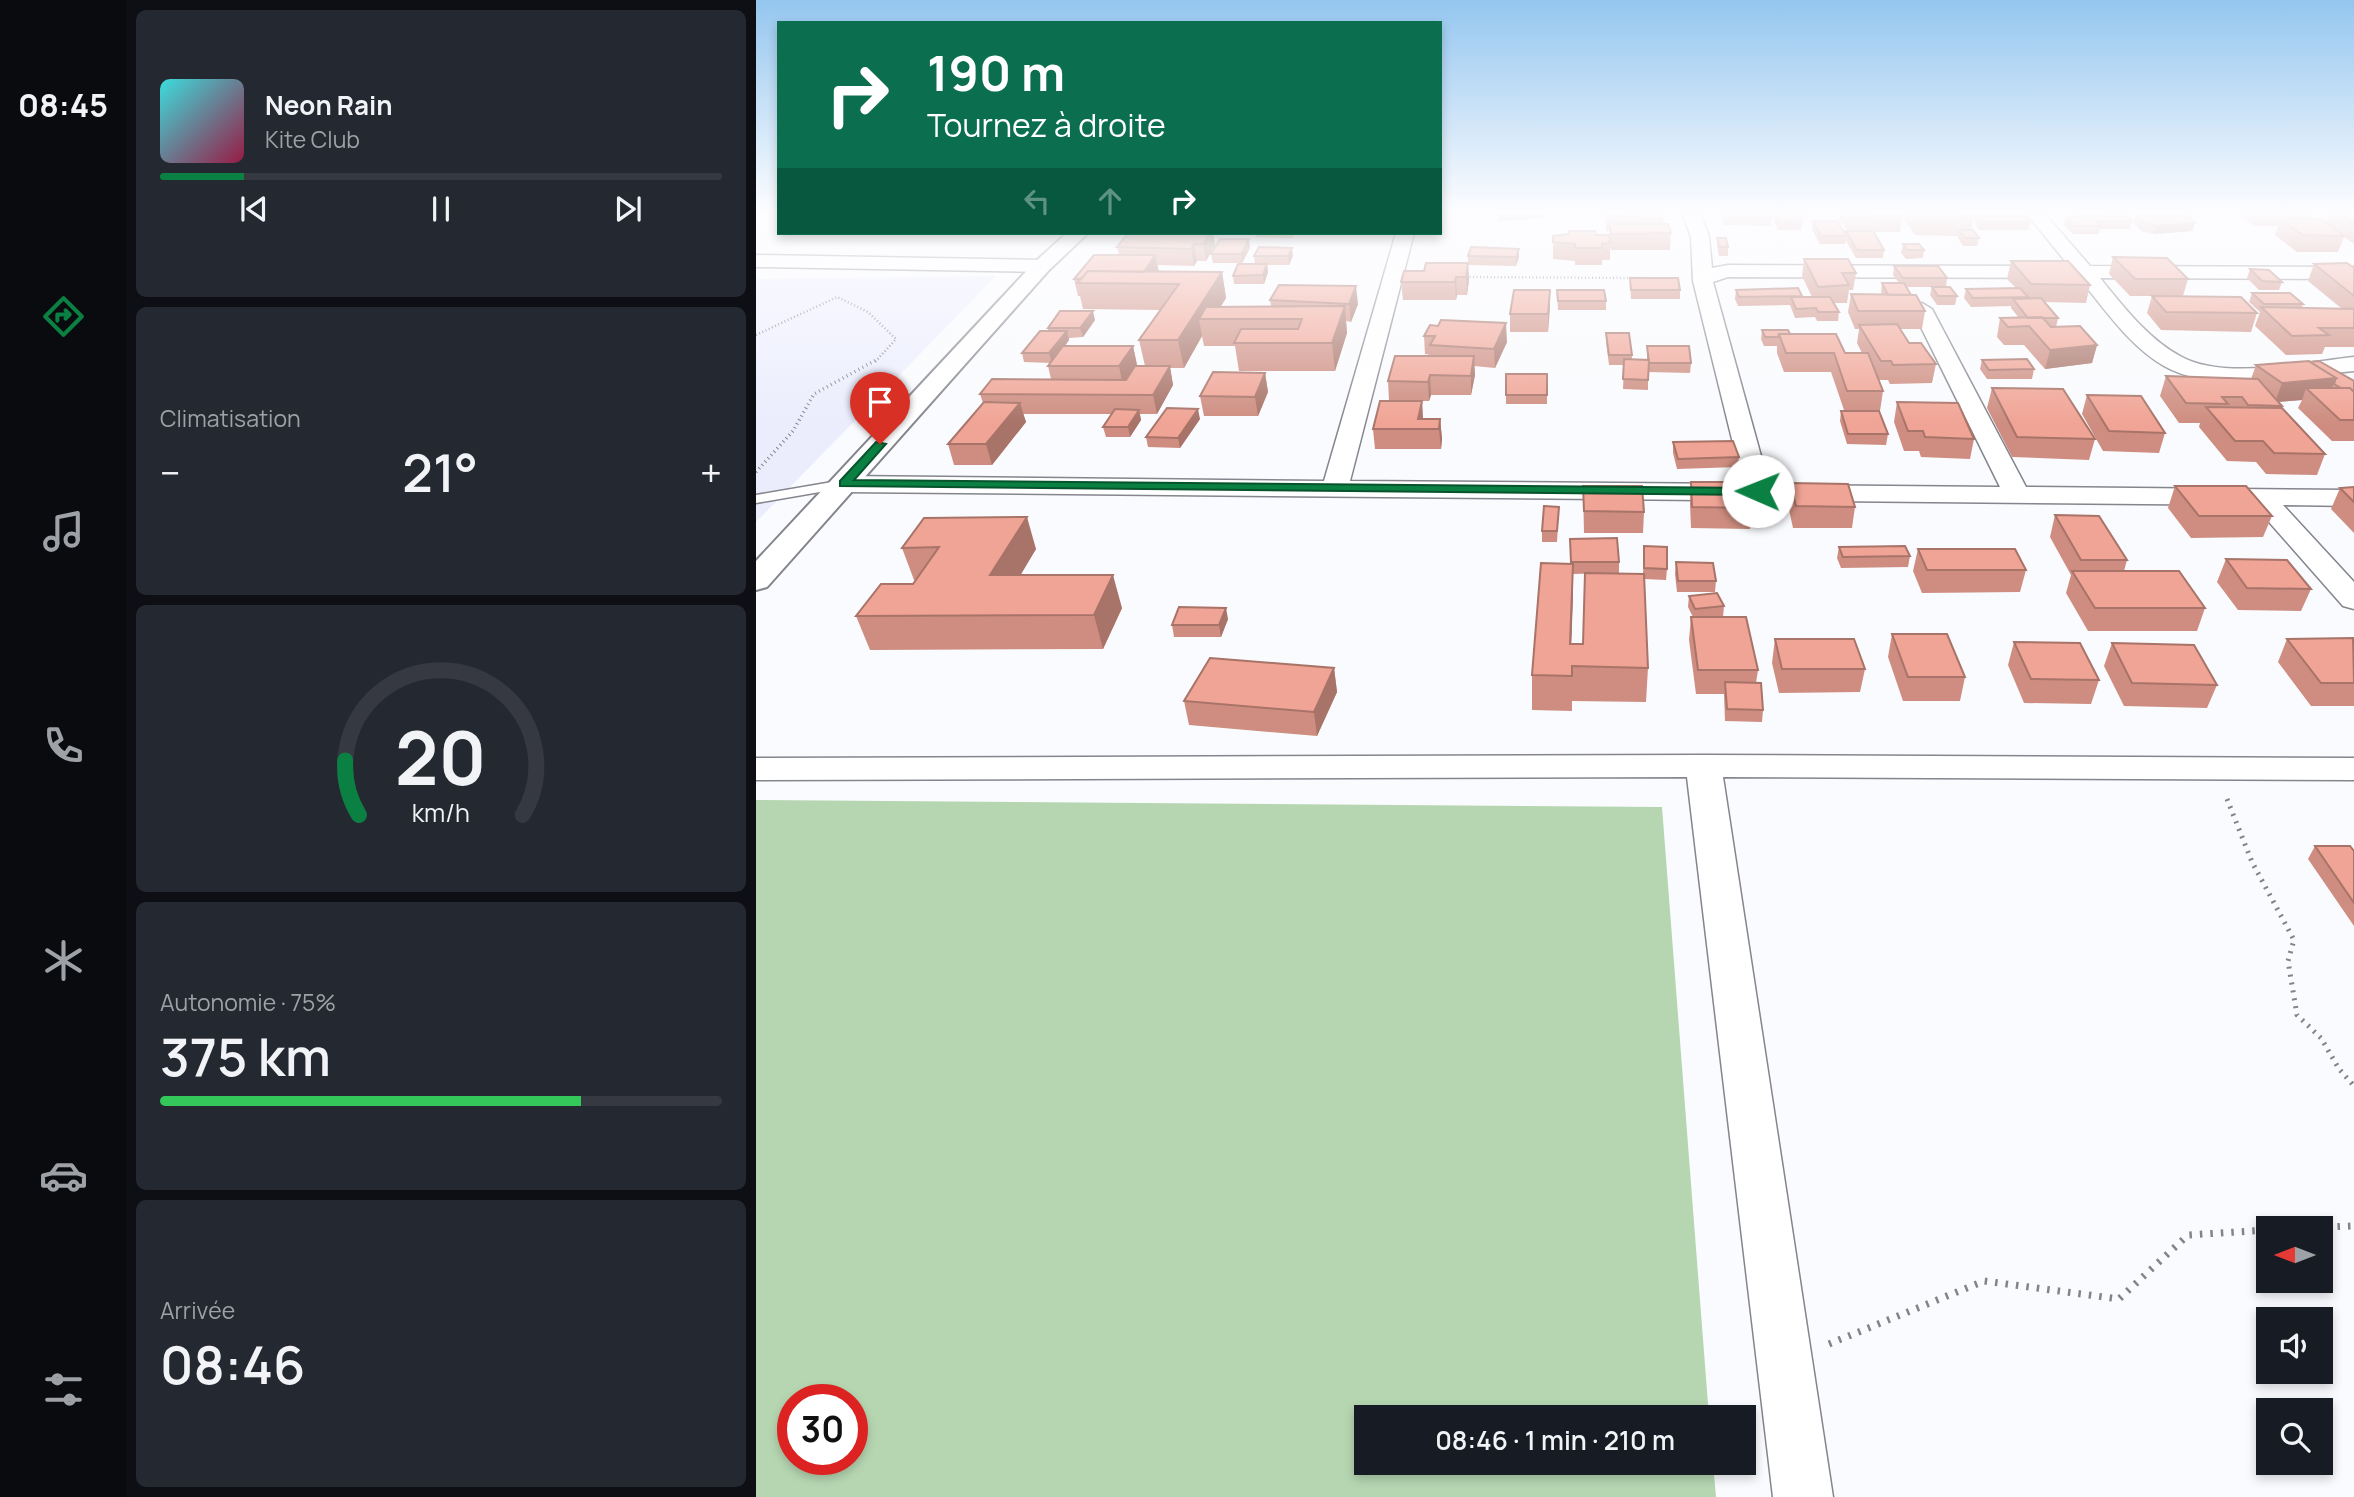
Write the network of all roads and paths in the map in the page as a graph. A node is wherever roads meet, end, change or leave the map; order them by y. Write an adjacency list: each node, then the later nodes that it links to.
1 (1027, 284): 9 (street)
2 (1391, 284): 10 (street)
3 (1704, 284): 11 (street)
4 (2095, 284): 7 (street)
5 (1922, 309): 12 (street)
6 (756, 335): 8 (path)
7 (2354, 364)
8 (756, 471)
9 (844, 484): 10 (street); 15 (lane); 16 (street)
10 (1335, 487): 11 (street)
11 (1758, 491): 12 (street)
12 (2017, 495): 13 (street)
13 (2261, 497): 14 (street); 17 (street)
14 (2354, 498)
15 (756, 499)
16 (756, 580)
17 (2354, 600)
18 (1703, 766): 19 (street); 20 (street); 26 (street)
19 (2210, 766): 21 (street); 22 (path)
20 (756, 769)
21 (2354, 769)
22 (2354, 1086)
23 (2354, 1223): 24 (path)
24 (2333, 1227)
25 (2256, 1231): 26 (path)
26 (1783, 1363): 27 (street)
27 (1803, 1497)

